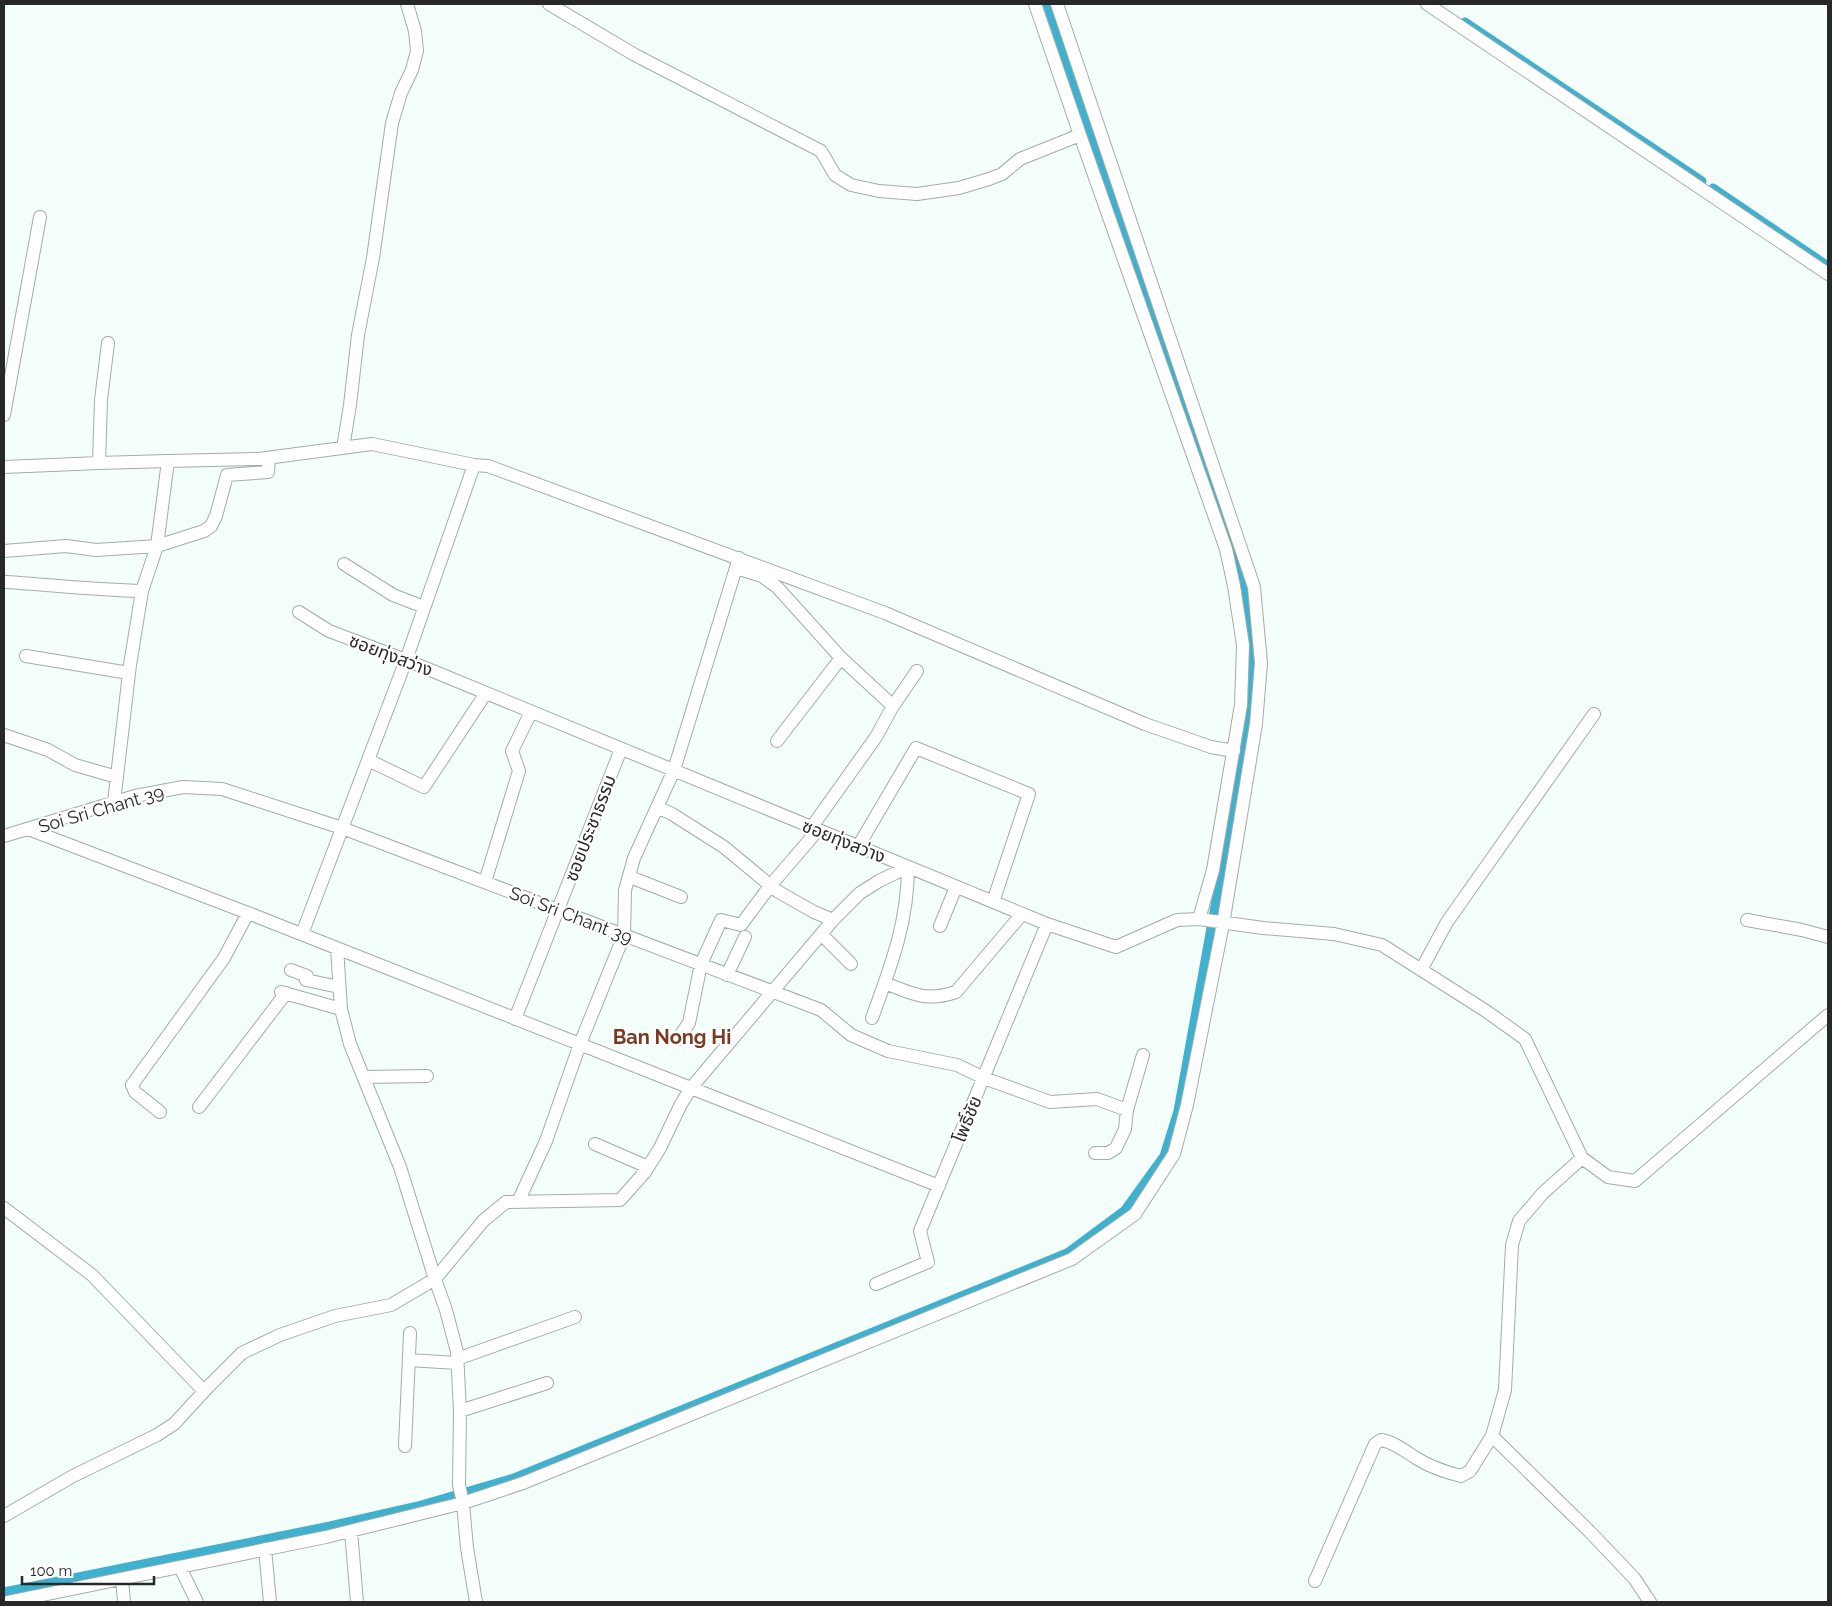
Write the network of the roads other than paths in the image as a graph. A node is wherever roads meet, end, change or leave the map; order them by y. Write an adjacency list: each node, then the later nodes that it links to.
1 (408, 4): 11 (street)
2 (549, 4): 6 (street)
3 (1035, 4): 6 (street)
4 (1057, 4): 60 (street)
5 (1427, 4): 8 (street)
6 (1080, 135): 37 (street)
7 (40, 217): 10 (street)
8 (1828, 274)
9 (108, 343): 14 (street)
10 (4, 415)
11 (343, 448): 12 (street); 15 (street)
12 (269, 458): 13 (street); 17 (street)
13 (168, 461): 14 (street); 17 (street)
14 (99, 463): 16 (street)
15 (474, 465): 19 (street); 23 (street)
16 (4, 467)
17 (157, 546): 18 (street); 22 (street)
18 (4, 551)
19 (737, 563): 26 (street); 37 (street); 39 (street)
20 (344, 564): 23 (street)
21 (6, 582): 22 (street)
22 (142, 591): 29 (street)
23 (424, 607): 27 (street)
24 (299, 612): 27 (street, ซอยทุ่งสว่าง)
25 (26, 656): 29 (street)
26 (841, 658): 31 (street); 35 (street)
27 (406, 660): 30 (street, ซอยทุ่งสว่าง); 38 (street)
28 (917, 671): 31 (street)
29 (129, 673): 40 (street)
30 (486, 693): 32 (street, ซอยทุ่งสว่าง); 38 (street)
31 (893, 706): 44 (street)
32 (531, 712): 36 (street, ซอยทุ่งสว่าง); 50 (street)
33 (1594, 714): 72 (street)
34 (4, 735): 40 (street)
35 (777, 741)
36 (621, 749): 39 (street, ซอยทุ่งสว่าง); 55 (street, ซอยประชาธรรม)
37 (1234, 751): 60 (street)
38 (368, 760): 43 (street)
39 (674, 770): 42 (street); 44 (street, ซอยทุ่งสว่าง)
40 (117, 777): 41 (street)
41 (114, 802): 43 (street, Soi Sri Chant 39); 45 (street, Soi Sri Chant 39)
42 (657, 807): 49 (street); 51 (street)
43 (342, 828): 50 (street, Soi Sri Chant 39); 63 (street)
44 (815, 829): 47 (street, ซอยทุ่งสว่าง); 51 (street)
45 (28, 830): 46 (street, Soi Sri Chant 39); 56 (street)
46 (4, 836)
47 (859, 846): 48 (street, ซอยทุ่งสว่าง); 54 (street)
48 (908, 867): 52 (street, ซอยทุ่งสว่าง); 58 (street); 74 (street)
49 (630, 877): 53 (street); 65 (street)
50 (485, 882): 55 (street, Soi Sri Chant 39)
51 (770, 886): 58 (street); 69 (street)
52 (956, 887): 54 (street, ซอยทุ่งสว่าง); 62 (street)
53 (681, 897)
54 (993, 902): 57 (street, ซอยทุ่งสว่าง)
55 (558, 910): 65 (street, Soi Sri Chant 39); 80 (street, ซอยประชาธรรม)
56 (248, 913): 63 (street); 90 (street)
57 (1022, 914): 61 (street, ซอยทุ่งสว่าง); 74 (street)
58 (833, 920): 64 (street)
59 (1747, 920): 67 (street)
60 (1211, 922): 61 (street, ซอยทุ่งสว่าง); 72 (street, ซอยทุ่งสว่าง); 109 (street)
61 (1047, 924): 86 (street, โพธิ์ชัย)
62 (940, 926)
63 (302, 934): 68 (street)
64 (821, 934): 70 (street); 76 (street)
65 (624, 935): 69 (street, Soi Sri Chant 39); 82 (street)
66 (745, 937): 73 (street)
67 (1828, 937)
68 (337, 948): 75 (street); 80 (street)
69 (701, 964): 73 (street, Soi Sri Chant 39); 81 (street)
70 (851, 964)
71 (291, 970): 75 (street)
72 (1421, 970): 93 (street, ซอยทุ่งสว่าง)
73 (727, 975): 76 (street, Soi Sri Chant 39)
74 (885, 983): 79 (street)
75 (339, 987): 77 (street)
76 (773, 992): 86 (street, Soi Sri Chant 39); 87 (street)
77 (341, 1009): 85 (street); 88 (street)
78 (1828, 1014): 93 (street)
79 (872, 1018)
80 (515, 1019): 82 (street)
81 (678, 1039)
82 (580, 1044): 87 (street); 96 (street)
83 (1143, 1055): 89 (street)
84 (427, 1076): 85 (street)
85 (364, 1077): 98 (street)
86 (984, 1078): 89 (street, Soi Sri Chant 39); 95 (street, โพธิ์ชัย)
87 (691, 1088): 94 (street); 95 (street)
88 (199, 1107)
89 (1127, 1110): 92 (street)
90 (160, 1112)
91 (595, 1144): 94 (street)
92 (1095, 1153)
93 (1582, 1158): 107 (street)
94 (648, 1167): 96 (street)
95 (939, 1186): 99 (street, โพธิ์ชัย)
96 (518, 1202): 98 (street)
97 (4, 1208): 104 (street)
98 (435, 1279): 103 (street); 104 (street)
99 (876, 1284)
100 (575, 1317): 103 (street)
101 (410, 1333): 102 (street)
102 (409, 1360): 103 (street); 108 (street)
103 (457, 1361): 106 (street)
104 (212, 1382): 110 (street)
105 (547, 1383): 106 (street)
106 (460, 1411): 109 (street)
107 (1492, 1436): 115 (street); 122 (street)
108 (405, 1446)
109 (461, 1495): 111 (street); 121 (street)
110 (4, 1516)
111 (352, 1531): 112 (street); 120 (street)
112 (265, 1549): 113 (street); 119 (street)
113 (180, 1567): 114 (street); 118 (street)
114 (122, 1579): 116 (street); 117 (street)
115 (1315, 1581)
116 (8, 1602)
117 (124, 1602)
118 (197, 1602)
119 (270, 1602)
120 (357, 1602)
121 (476, 1602)
122 (1650, 1602)

